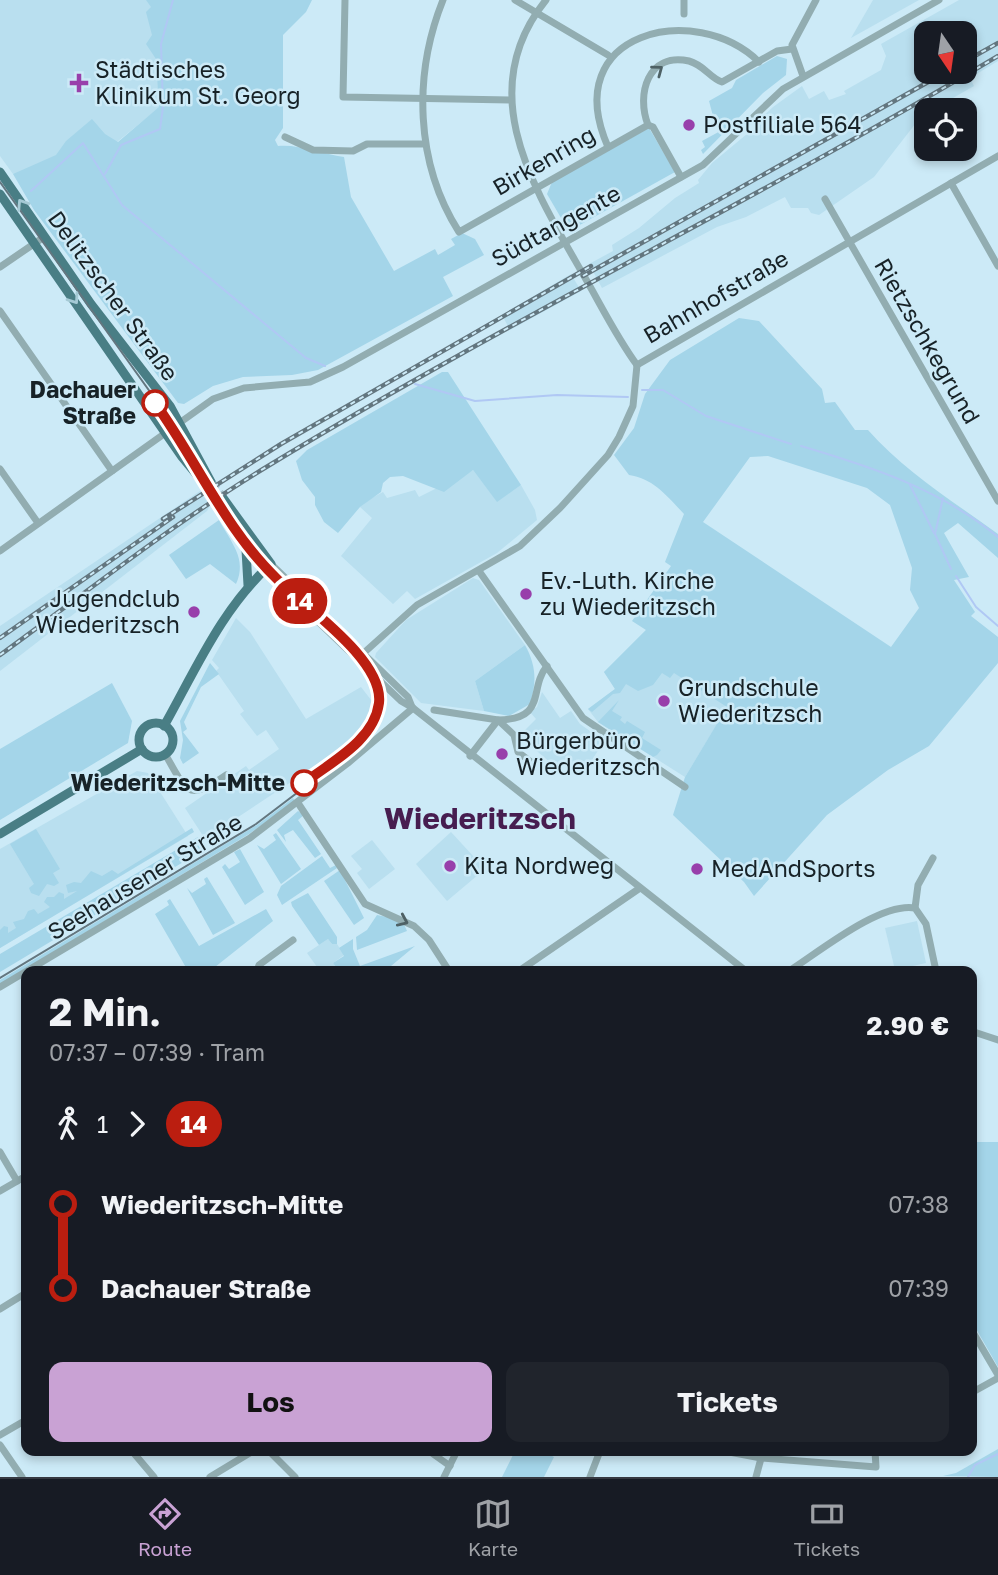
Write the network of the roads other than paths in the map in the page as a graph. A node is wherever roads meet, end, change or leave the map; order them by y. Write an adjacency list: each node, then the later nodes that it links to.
1 (345, 0): 18 (street)
2 (443, 0): 18 (street)
3 (515, 0): 8 (street)
4 (546, 0): 8 (street)
5 (684, 0): 9 (street)
6 (816, 0): 14 (street)
7 (939, 0): 17 (street, Südtangente)
8 (536, 13): 15 (street); 19 (street)
9 (684, 14): 10 (street); 11 (street)
10 (673, 15)
11 (693, 15)
12 (737, 34): 16 (street)
13 (621, 38): 15 (street)
14 (792, 49): 16 (street); 17 (street)
15 (608, 55): 23 (street)
16 (759, 62): 20 (street, one-way to 16)
17 (803, 76): 26 (street, Südtangente)
18 (423, 98): 19 (street); 22 (street)
19 (511, 100): 28 (street)
20 (648, 125): 23 (street, Birkenring); 26 (street)
21 (285, 138): 22 (street)
22 (425, 144): 28 (street, Birkenring)
23 (608, 147): 28 (street, Birkenring)
24 (998, 156): 27 (street, Bahnhofstraße)
25 (0, 172): 31 (main road, Delitzscher Straße, one-way to 25)
26 (681, 177): 34 (street, Südtangente)
27 (951, 183): 32 (street, Bahnhofstraße); 36 (street)
28 (536, 188): 34 (street)
29 (0, 194): 33 (main road, Delitzscher Straße)
30 (825, 199): 32 (street, Rietzschkegrund)
31 (44, 237): 33 (street); 39 (main road, Delitzscher Straße)
32 (848, 242): 38 (street, Bahnhofstraße); 43 (street, Rietzschkegrund)
33 (35, 243): 35 (street); 40 (main road, Delitzscher Straße, one-way to 40)
34 (566, 244): 38 (street); 39 (street, Südtangente)
35 (0, 267)
36 (998, 267)
37 (0, 311): 42 (street)
38 (637, 365): 48 (street, Bahnhofstraße)
39 (179, 422): 40 (street, Südtangente); 40 (main road, Delitzscher Straße)
40 (166, 431): 42 (street)
41 (0, 469): 44 (street)
42 (112, 471): 44 (street)
43 (998, 501)
44 (38, 523): 46 (street)
45 (246, 549): 47 (main road); 47 (main road); 49 (main road)
46 (0, 551)
47 (268, 567): 49 (main road); 50 (street); 51 (street)
48 (479, 571): 50 (street, Bahnhofstraße); 52 (street)
49 (248, 585): 56 (main road)
50 (364, 652): 51 (street, Bahnhofstraße); 53 (street)
51 (357, 659): 53 (street)
52 (547, 666): 55 (street); 62 (street)
53 (413, 708): 59 (street); 63 (street, Seehausener Straße)
54 (434, 710): 55 (street)
55 (498, 720): 59 (street); 60 (street)
56 (164, 726): 57 (main road); 58 (main road)
57 (142, 749): 58 (main road); 64 (main road)
58 (165, 754): 61 (street)
59 (470, 756): 66 (street)
60 (531, 762)
61 (226, 775)
62 (685, 787)
63 (298, 803): 69 (street, Seehausener Straße); 71 (street, one-way to 71)
64 (0, 834)
65 (933, 858): 67 (street)
66 (640, 888): 72 (street); 73 (street)
67 (915, 908): 74 (street); 75 (street)
68 (293, 940): 70 (street)
69 (35, 966)
70 (259, 966)
71 (446, 966)
72 (526, 966)
73 (740, 966)
74 (797, 966)
75 (935, 966)
76 (21, 975): 77 (street, Seehausener Straße)
77 (0, 987)
78 (977, 1033): 79 (street)
79 (998, 1040)
80 (0, 1152): 82 (street)
81 (21, 1179): 82 (street)
82 (17, 1181): 83 (street)
83 (0, 1191)
84 (21, 1296): 85 (street)
85 (0, 1309)
86 (977, 1340): 87 (street)
87 (998, 1377): 88 (street)
88 (977, 1389)
89 (21, 1423): 90 (street)
90 (0, 1435)
91 (0, 1445): 103 (street)
92 (136, 1456): 104 (street)
93 (245, 1456): 105 (street)
94 (274, 1456): 106 (street)
95 (436, 1456): 101 (street)
96 (455, 1456): 101 (street)
97 (598, 1456): 108 (street)
98 (762, 1456): 109 (street)
99 (780, 1456): 102 (street)
100 (875, 1456): 102 (street)
101 (450, 1466): 107 (street)
102 (876, 1467): 110 (street)
103 (22, 1477)
104 (154, 1477)
105 (209, 1477)
106 (295, 1477)
107 (444, 1477)
108 (590, 1477)
109 (757, 1477)
110 (876, 1477)

